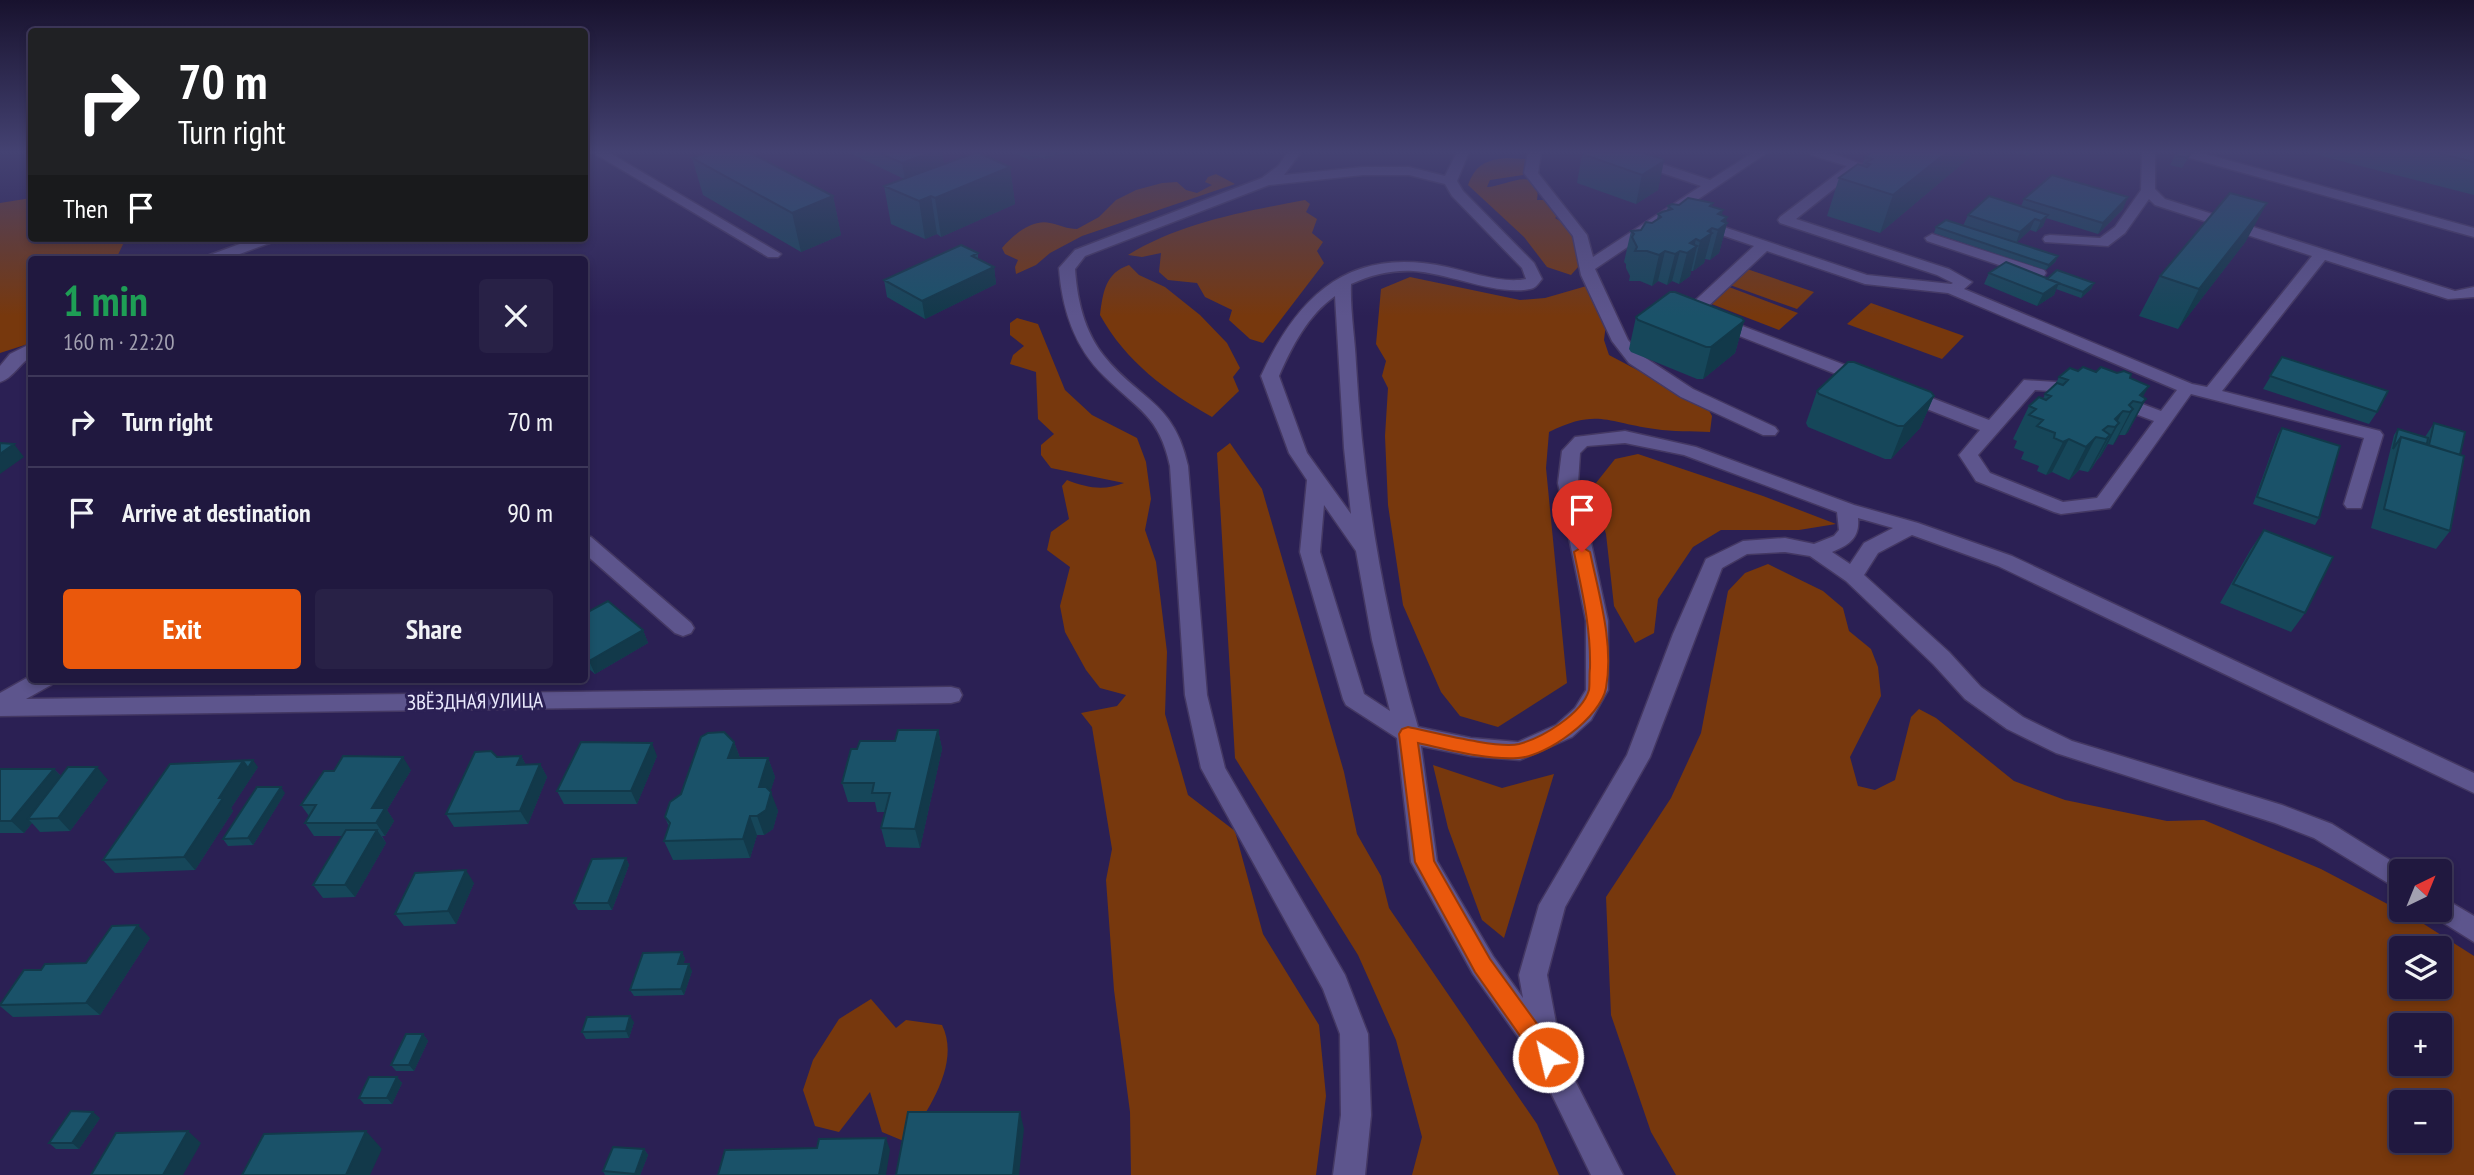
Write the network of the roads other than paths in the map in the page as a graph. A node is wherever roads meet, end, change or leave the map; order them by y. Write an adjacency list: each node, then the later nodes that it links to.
1 (693, 207): 17 (street)
2 (1200, 207): 53 (street)
3 (1471, 207): 24 (street)
4 (1558, 207): 22 (street)
5 (1676, 207): 10 (street)
6 (1802, 207): 25 (street)
7 (2136, 207): 13 (street)
8 (2171, 207): 18 (street)
9 (2380, 207): 11 (street)
10 (1668, 212): 15 (street); 22 (street)
11 (2474, 233)
12 (1932, 238): 21 (street)
13 (2050, 239)
14 (258, 242): 16 (street)
15 (1765, 245): 25 (street); 33 (street)
16 (247, 246): 19 (street); 20 (street)
17 (773, 254)
18 (2321, 255): 26 (street); 31 (street)
19 (220, 256)
20 (258, 256)
21 (1990, 257): 23 (street); 25 (street)
22 (1587, 268): 34 (street)
23 (2038, 273)
24 (1343, 282): 35 (street); 41 (street)
25 (1958, 286): 30 (street)
26 (2474, 292)
27 (28, 350): 28 (street)
28 (8, 360): 29 (street)
29 (0, 377)
30 (2187, 387): 31 (street); 32 (street)
31 (2211, 393): 36 (street)
32 (2163, 418): 33 (street); 33 (street)
33 (1992, 428)
34 (1769, 431)
35 (1317, 479): 41 (street); 47 (street)
36 (2354, 504)
37 (1847, 509): 38 (street); 40 (street); 47 (street)
38 (1911, 527): 42 (street); 48 (street)
39 (588, 545): 43 (street)
40 (1816, 551): 42 (street); 52 (street)
41 (1368, 552): 47 (street)
42 (1853, 576): 49 (street)
43 (683, 628)
44 (37, 683): 46 (street)
45 (951, 695): 46 (street, ЗВЁЗДНАЯ УЛИЦА)
46 (0, 706)
47 (1408, 734): 52 (street)
48 (2474, 784)
49 (2389, 872)
50 (2452, 915): 51 (street)
51 (2474, 930)
52 (1548, 1057): 54 (street)
53 (1349, 1175)
54 (1607, 1175)

